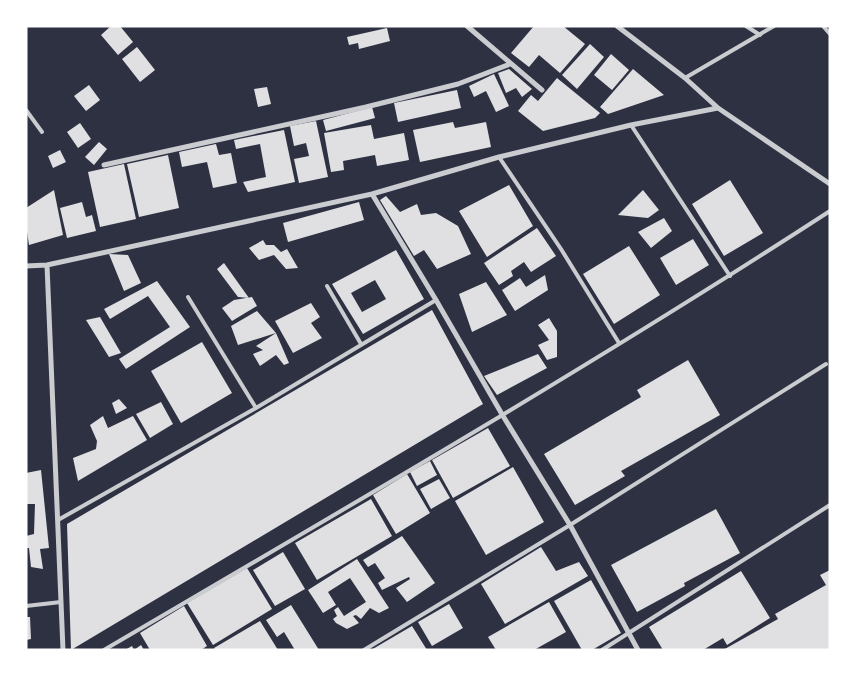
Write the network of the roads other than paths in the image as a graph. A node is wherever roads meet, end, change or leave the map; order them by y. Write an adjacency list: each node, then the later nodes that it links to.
1 (467, 26): 8 (street)
2 (617, 26): 9 (street)
3 (746, 26): 7 (lane)
4 (774, 26): 7 (lane)
5 (823, 26): 6 (lane)
6 (830, 34)
7 (760, 35): 9 (lane)
8 (510, 64): 10 (street); 16 (street)
9 (684, 78): 11 (street)
10 (542, 90)
11 (718, 108): 13 (street); 17 (street)
12 (26, 110): 14 (lane)
13 (631, 125): 15 (street); 22 (lane)
14 (42, 132)
15 (499, 157): 18 (street); 27 (lane)
16 (104, 165)
17 (830, 184)
18 (372, 194): 20 (street); 25 (street)
19 (830, 211): 22 (lane)
20 (48, 264): 21 (street); 32 (street)
21 (26, 266)
22 (730, 276): 27 (lane)
23 (327, 286): 26 (lane)
24 (188, 297): 29 (lane)
25 (436, 300): 26 (lane); 30 (street)
26 (361, 344): 29 (lane)
27 (619, 344): 30 (lane)
28 (826, 364): 33 (lane)
29 (256, 408): 32 (lane)
30 (503, 416): 33 (street); 38 (lane)
31 (830, 505): 36 (lane)
32 (58, 520): 34 (street)
33 (570, 525): 36 (street); 39 (lane)
34 (61, 602): 35 (lane); 37 (street)
35 (26, 606)
36 (628, 634): 40 (lane); 41 (street)
37 (63, 650)
38 (104, 650)
39 (364, 650)
40 (602, 650)
41 (638, 650)

